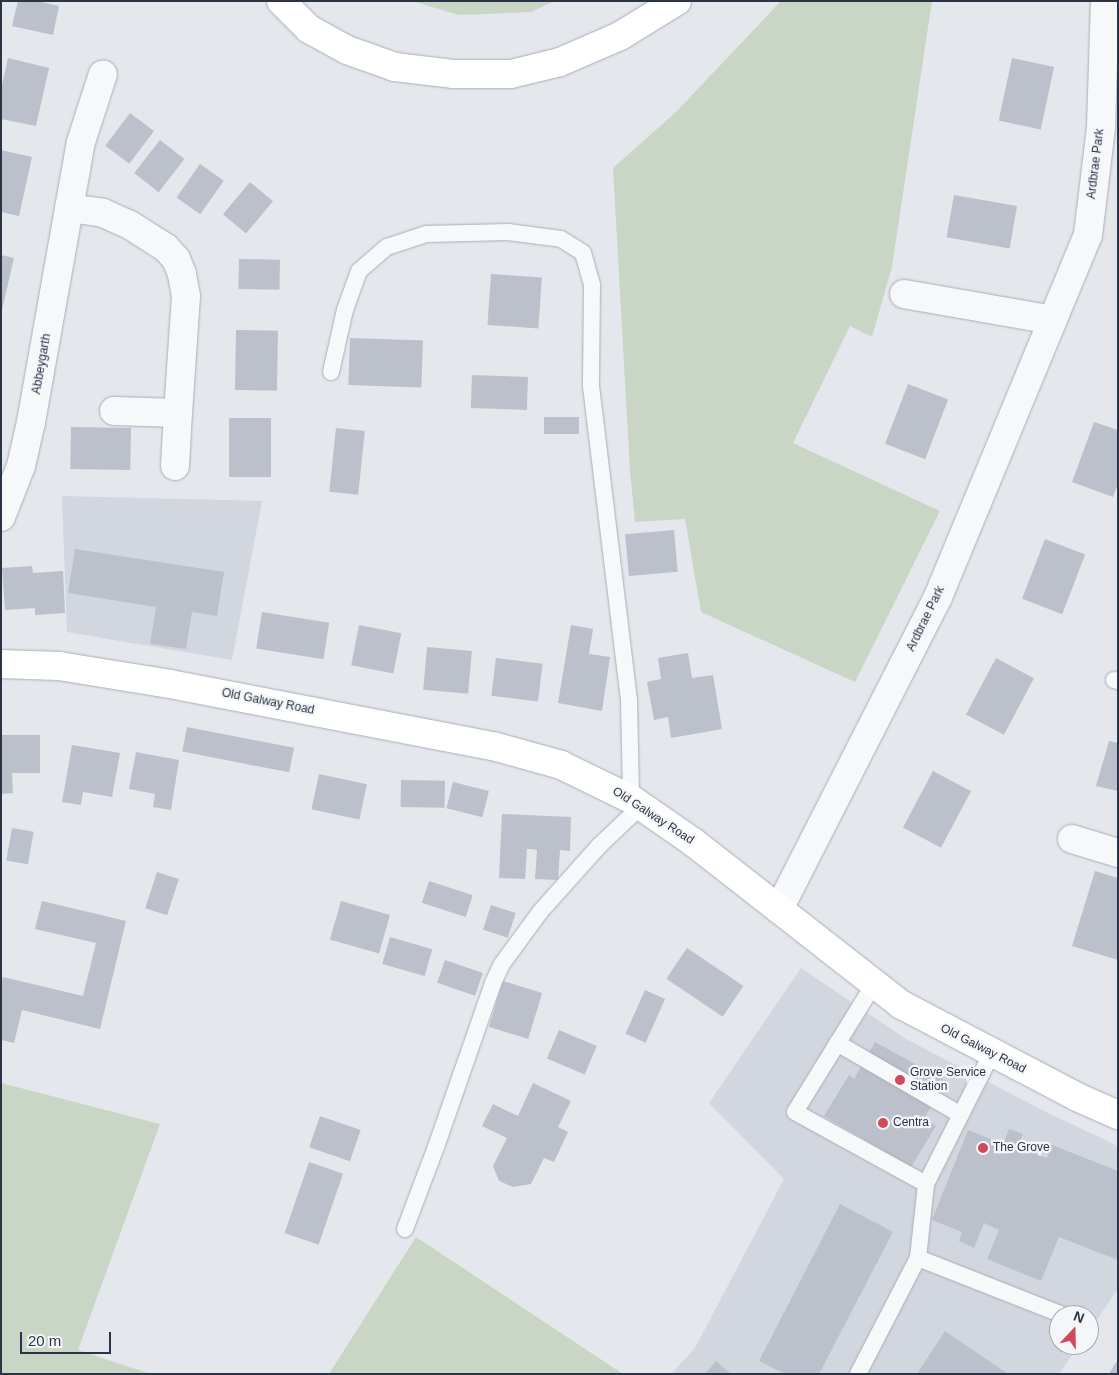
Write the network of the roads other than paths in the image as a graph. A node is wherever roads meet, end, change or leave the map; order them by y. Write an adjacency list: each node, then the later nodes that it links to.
1 (281, 1): 2 (main road)
2 (677, 1)
3 (1105, 1): 7 (street, Ardbrae Park)
4 (103, 74): 5 (street, Abbeygarth)
5 (69, 208): 10 (street); 12 (street, Abbeygarth)
6 (904, 294): 7 (street)
7 (1054, 320): 17 (street, Ardbrae Park)
8 (331, 372): 14 (lane)
9 (114, 411): 10 (street)
10 (178, 413): 11 (street)
11 (175, 466)
12 (1, 517)
13 (1, 664): 14 (main road, Old Galway Road)
14 (636, 803): 17 (main road, Old Galway Road); 24 (lane)
15 (1072, 839): 16 (street)
16 (1118, 853)
17 (779, 909): 18 (main road, Old Galway Road)
18 (874, 984): 19 (lane); 20 (main road, Old Galway Road)
19 (837, 1043): 21 (lane); 23 (lane)
20 (992, 1053): 21 (lane); 22 (main road, Old Galway Road)
21 (961, 1115): 23 (lane)
22 (1118, 1115)
23 (926, 1184): 25 (lane)
24 (405, 1228)
25 (918, 1258): 26 (lane); 27 (lane)
26 (1049, 1309)
27 (858, 1374)

